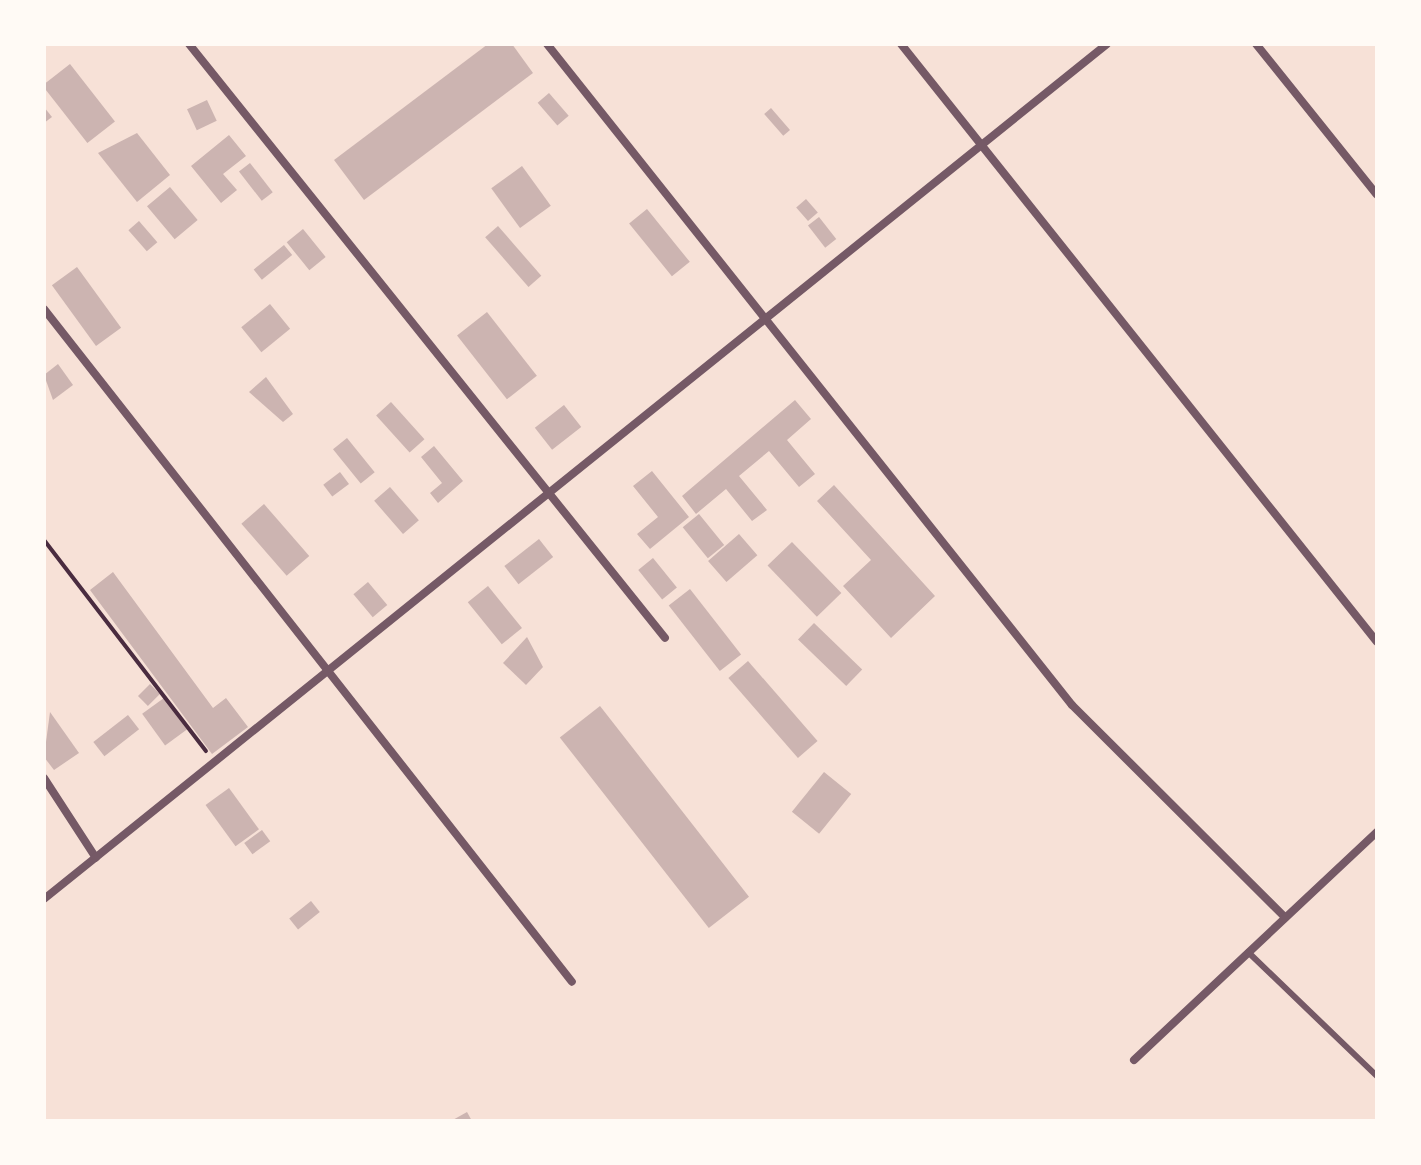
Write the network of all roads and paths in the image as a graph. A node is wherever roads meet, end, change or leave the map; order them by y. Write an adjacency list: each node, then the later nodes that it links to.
1 (189, 44): 10 (street)
2 (547, 44): 9 (street)
3 (901, 44): 6 (street)
4 (1107, 44): 6 (street)
5 (1256, 44): 7 (street)
6 (985, 149): 9 (street); 13 (street)
7 (1377, 195)
8 (44, 309): 14 (street)
9 (770, 321): 10 (street); 20 (street)
10 (551, 495): 12 (street); 14 (street)
11 (44, 540): 15 (path)
12 (665, 638)
13 (1377, 642)
14 (330, 671): 15 (street); 22 (street)
15 (215, 763): 18 (street)
16 (44, 778): 18 (street)
17 (1377, 832): 20 (street)
18 (96, 858): 19 (street)
19 (44, 899)
20 (1285, 917): 21 (street)
21 (1248, 952): 23 (street); 24 (lane)
22 (572, 982)
23 (1134, 1060)
24 (1377, 1076)

